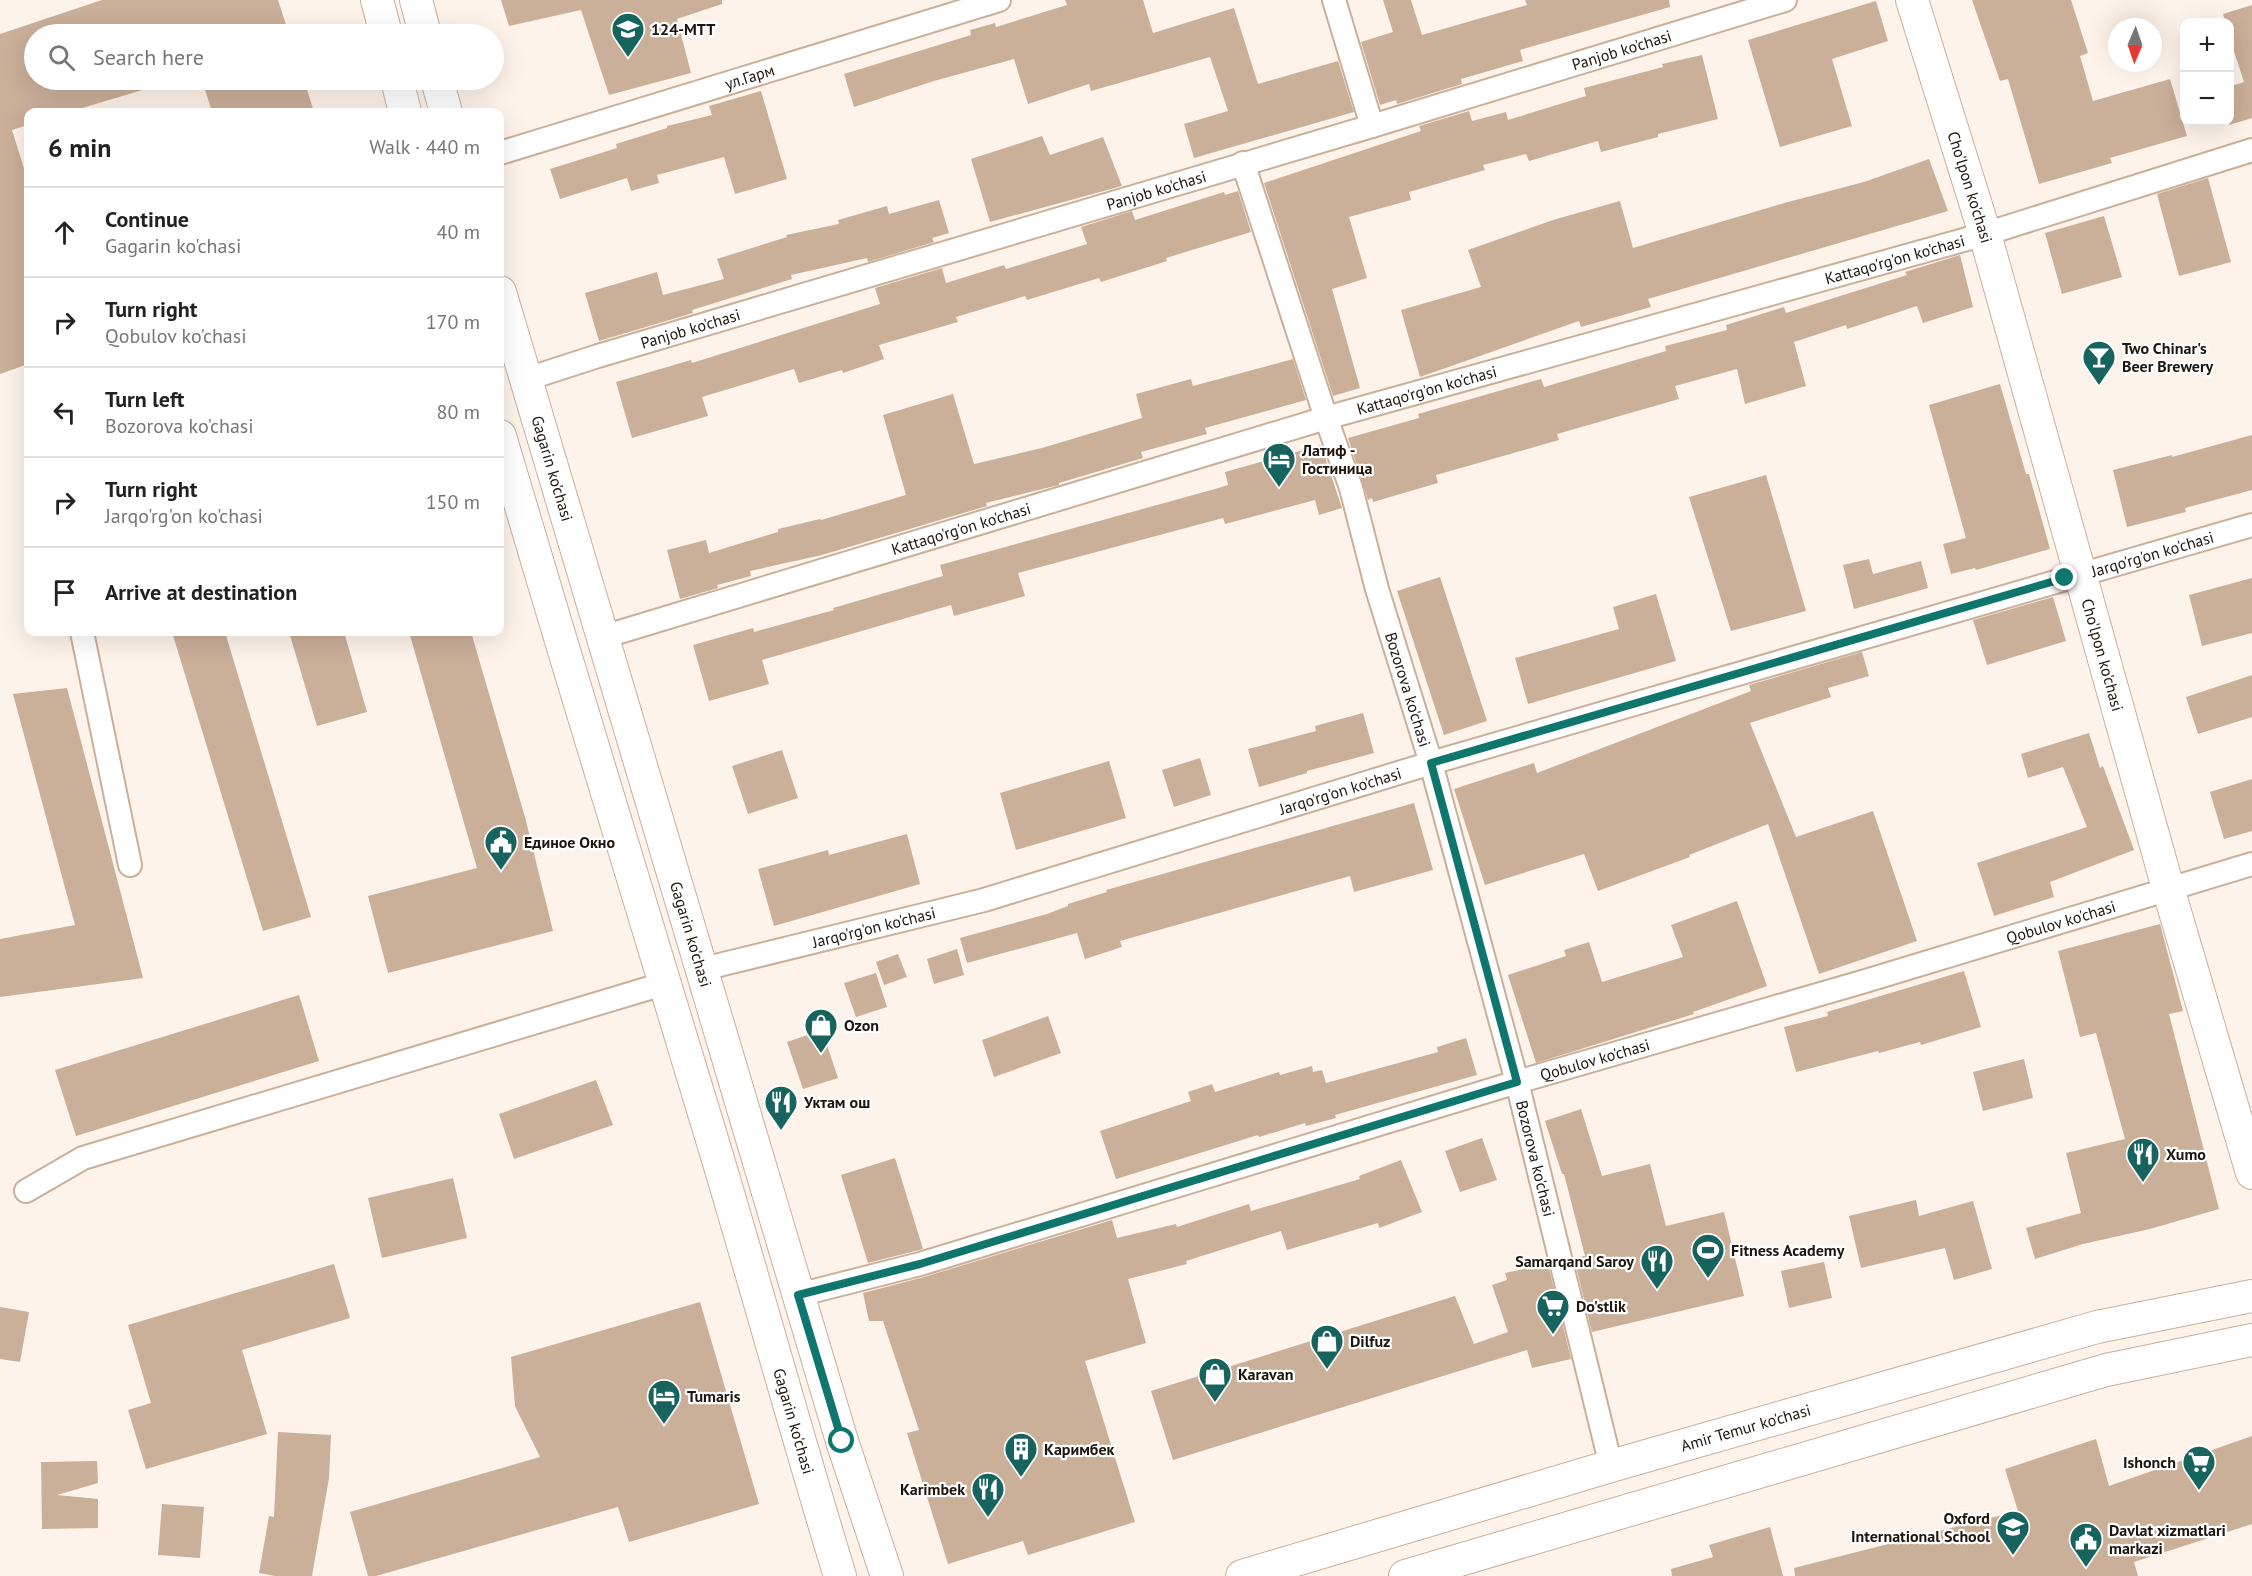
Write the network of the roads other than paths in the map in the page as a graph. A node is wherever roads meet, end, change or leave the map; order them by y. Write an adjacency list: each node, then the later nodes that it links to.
1 (378, 0): 7 (main road)
2 (416, 0): 8 (main road)
3 (999, 0): 15 (street, ул.Гарм)
4 (1334, 0): 13 (street)
5 (1785, 0): 13 (street, Panjob ko'chasi)
6 (1912, 0): 17 (main road, Cho'lpon ko'chasi)
7 (384, 24)
8 (422, 24)
9 (400, 90): 11 (main road)
10 (440, 90): 12 (main road)
11 (404, 108)
12 (445, 108)
13 (1371, 126): 16 (street, Panjob ko'chasi)
14 (2252, 150): 17 (street, Kattaqo'rg'on ko'chasi)
15 (504, 152)
16 (1243, 163): 19 (street, Panjob ko'chasi); 20 (street, Bozorova ko'chasi)
17 (1985, 234): 20 (street, Kattaqo'rg'on ko'chasi); 23 (main road, Cho'lpon ko'chasi)
18 (504, 305): 19 (main road, Gagarin ko'chasi)
19 (527, 379): 25 (main road, Gagarin ko'chasi)
20 (1326, 418): 25 (street, Kattaqo'rg'on ko'chasi); 26 (street, Bozorova ko'chasi)
21 (504, 449): 31 (main road, Gagarin ko'chasi)
22 (2252, 525): 23 (street, Jarqo'rg'on ko'chasi)
23 (2080, 574): 26 (street, Jarqo'rg'on ko'chasi); 29 (main road, Cho'lpon ko'chasi)
24 (83, 636): 28 (street)
25 (603, 637): 30 (main road, Gagarin ko'chasi)
26 (1431, 763): 30 (street, Jarqo'rg'on ko'chasi); 32 (street, Bozorova ko'chasi)
27 (2252, 864): 29 (street, Qobulov ko'chasi)
28 (130, 865)
29 (2168, 888): 32 (street, Qobulov ko'chasi); 33 (main road, Cho'lpon ko'chasi)
30 (703, 969): 35 (main road, Gagarin ko'chasi)
31 (663, 984): 34 (street); 39 (main road, Gagarin ko'chasi)
32 (1517, 1082): 35 (street, Qobulov ko'chasi); 38 (street, Bozorova ko'chasi)
33 (2252, 1173)
34 (27, 1191)
35 (798, 1295): 40 (main road, Gagarin ko'chasi)
36 (2252, 1296): 38 (main road, Amir Temur ko'chasi)
37 (2252, 1340): 42 (main road)
38 (1611, 1466): 41 (main road, Amir Temur ko'chasi)
39 (840, 1576)
40 (887, 1576)
41 (1242, 1576)
42 (1405, 1576)

